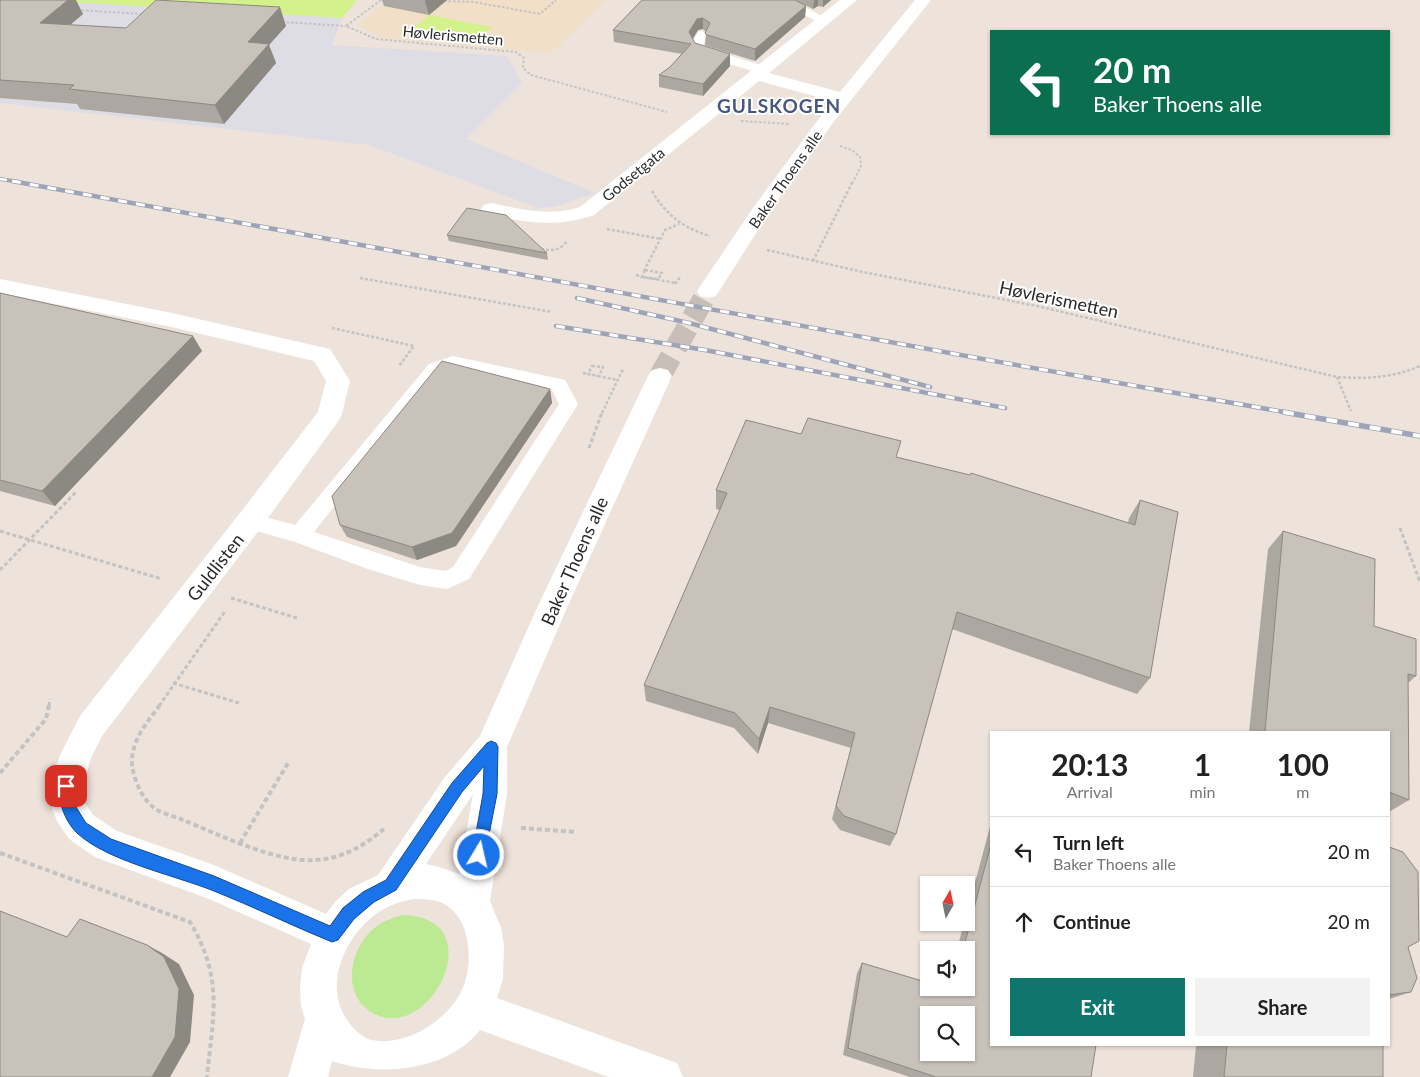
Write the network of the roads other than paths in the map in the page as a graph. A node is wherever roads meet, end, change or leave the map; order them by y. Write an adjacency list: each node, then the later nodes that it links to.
1 (782, 0): 4 (lane)
2 (849, 0): 4 (street, Godsetgata)
3 (923, 0): 7 (street, Baker Thoens alle)
4 (824, 20): 6 (street, Godsetgata)
5 (702, 35): 6 (lane)
6 (759, 73): 7 (street); 8 (street, Godsetgata)
7 (843, 98): 10 (street, Baker Thoens alle)
8 (491, 209)
9 (0, 286): 12 (street, Guldlisten)
10 (708, 291)
11 (660, 376): 14 (street, Baker Thoens alle)
12 (250, 521): 13 (lane); 17 (street, Guldlisten)
13 (299, 535): 13 (lane)
14 (491, 747): 15 (street, Baker Thoens alle); 16 (street, Baker Thoens alle)
15 (391, 885): 16 (street); 17 (street)
16 (471, 905): 18 (street)
17 (332, 935): 19 (street)
18 (473, 1008): 20 (street); 22 (street)
19 (324, 1021): 20 (street); 21 (street)
20 (398, 1068)
21 (308, 1077)
22 (662, 1077)

